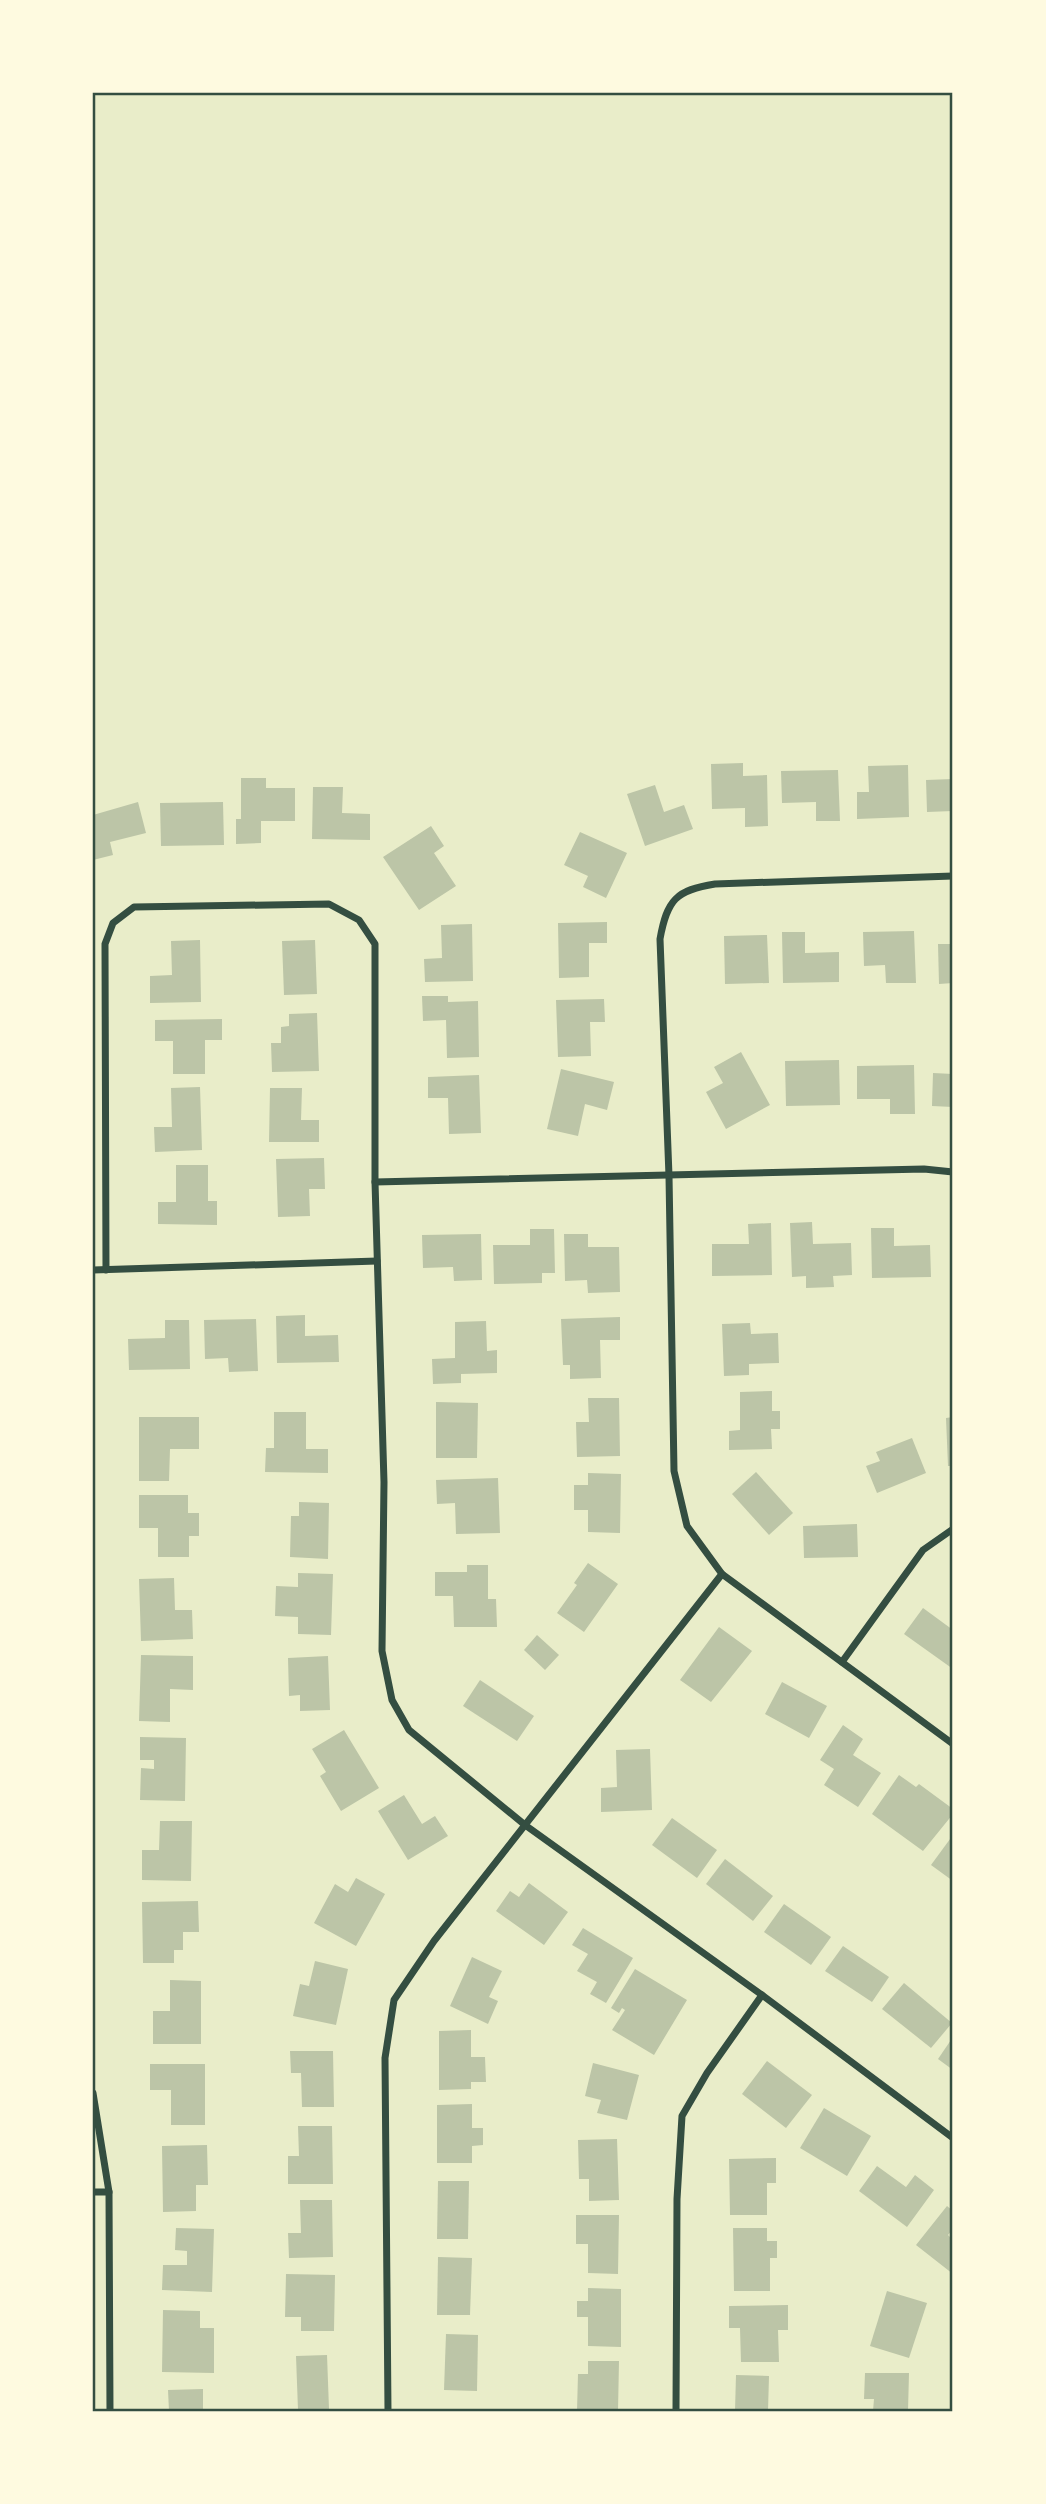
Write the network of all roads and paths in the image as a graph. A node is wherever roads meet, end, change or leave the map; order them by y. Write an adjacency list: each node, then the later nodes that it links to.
1 (953, 876): 3 (street)
2 (953, 1172): 3 (street)
3 (669, 1176): 4 (street); 9 (street)
4 (376, 1182): 5 (street); 7 (street)
5 (377, 1261): 7 (street); 12 (street)
6 (93, 1270): 7 (street)
7 (106, 1270)
8 (953, 1529): 10 (street)
9 (722, 1574): 10 (street); 12 (street)
10 (842, 1662): 11 (street)
11 (953, 1745)
12 (525, 1825): 13 (street); 19 (street)
13 (762, 1995): 15 (street); 20 (street)
14 (93, 2093): 17 (street)
15 (953, 2138)
16 (93, 2192): 17 (street)
17 (109, 2192): 18 (street)
18 (110, 2411)
19 (388, 2411)
20 (676, 2411)

